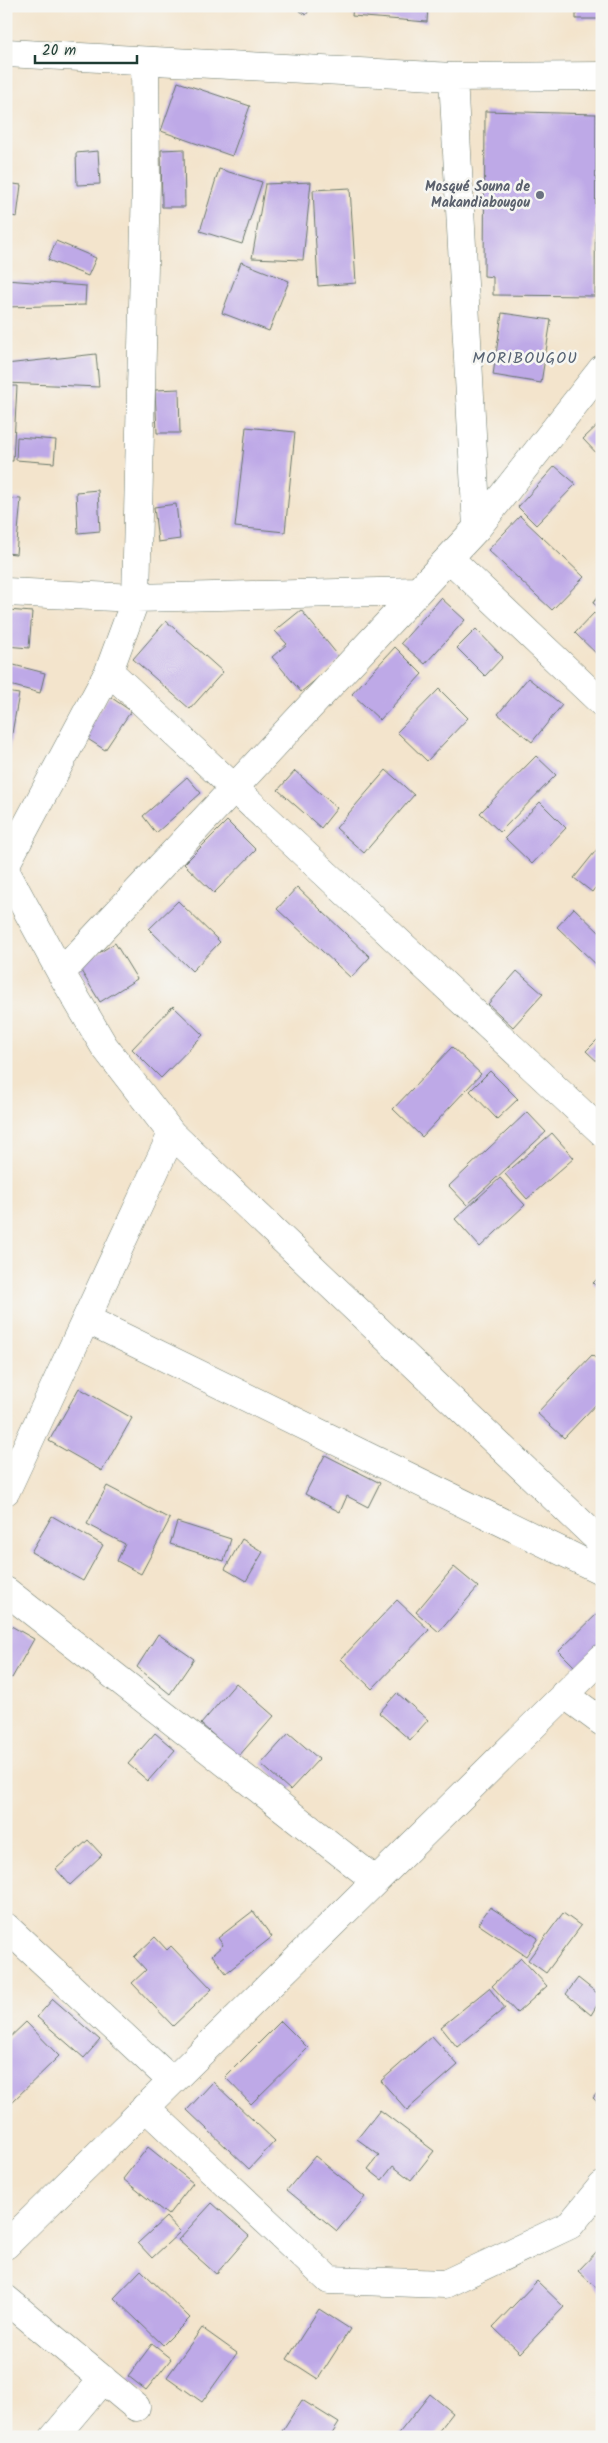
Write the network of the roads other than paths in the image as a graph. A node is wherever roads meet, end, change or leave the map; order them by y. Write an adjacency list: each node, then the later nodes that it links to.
1 (6, 53): 2 (street)
2 (145, 61): 3 (street); 10 (street)
3 (454, 76): 4 (street); 6 (street)
4 (602, 76)
5 (602, 369): 6 (street)
6 (477, 528): 7 (street)
7 (449, 558): 8 (street); 12 (street)
8 (418, 590): 10 (street); 13 (street)
9 (6, 592): 10 (street)
10 (136, 598): 11 (street)
11 (109, 671): 13 (street); 14 (street)
12 (602, 704)
13 (234, 788): 16 (street); 17 (street)
14 (6, 864)
15 (6, 872): 16 (street)
16 (61, 973): 18 (street)
17 (602, 1132)
18 (172, 1134): 19 (street); 21 (street)
19 (86, 1319): 20 (street); 22 (street)
20 (6, 1490)
21 (602, 1543)
22 (602, 1571)
23 (6, 1591): 27 (street)
24 (602, 1658): 25 (street)
25 (564, 1694): 26 (street); 27 (street)
26 (602, 1722)
27 (375, 1880): 29 (street)
28 (6, 1927): 29 (street)
29 (172, 2081): 30 (street)
30 (145, 2107): 31 (street); 32 (street)
31 (602, 2186)
32 (6, 2245)
33 (6, 2299): 34 (street)
34 (103, 2379): 35 (street); 36 (street)
35 (136, 2407)
36 (54, 2437)

